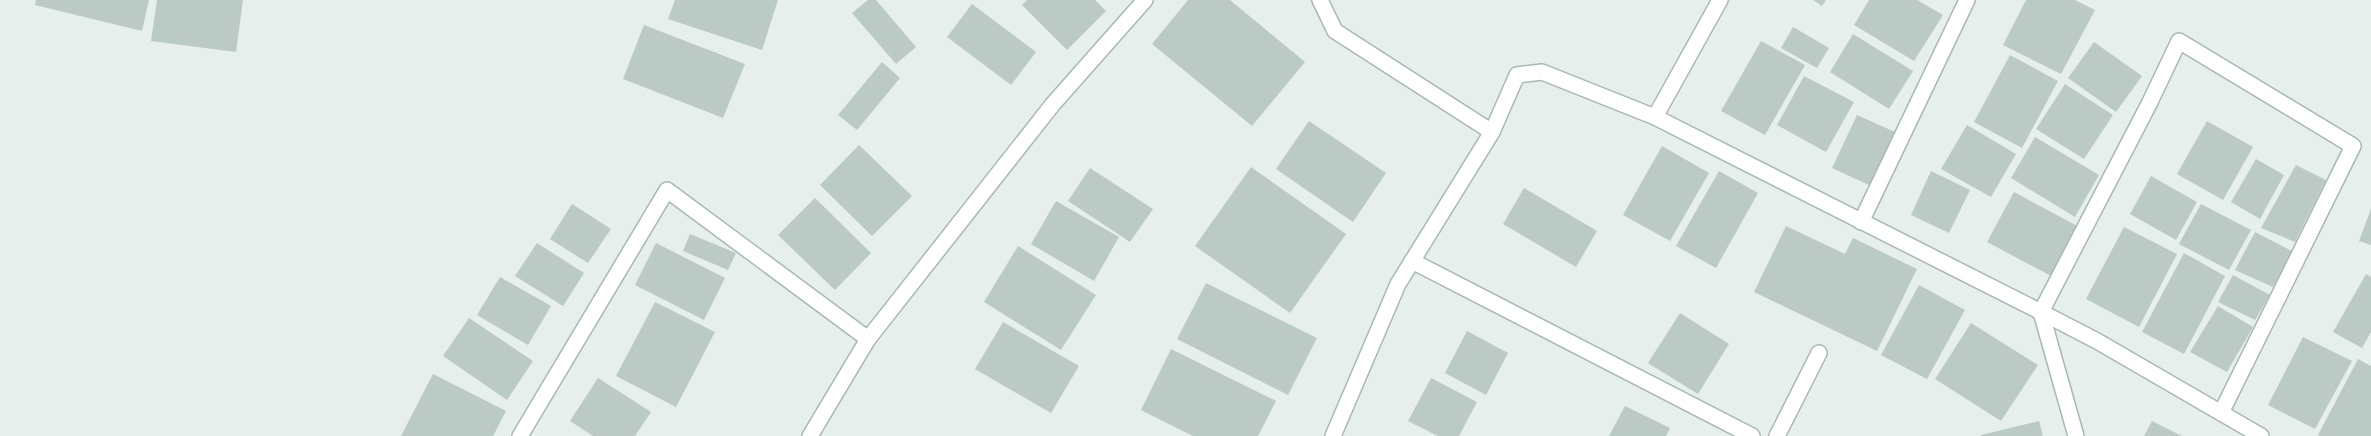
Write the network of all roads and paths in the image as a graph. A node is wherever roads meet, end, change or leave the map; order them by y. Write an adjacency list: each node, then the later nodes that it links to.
1 (1145, 0): 10 (street)
2 (1320, 0): 6 (street)
3 (1720, 0): 5 (street)
4 (1967, 0): 7 (street)
5 (1655, 118): 6 (street); 7 (street)
6 (1492, 132): 8 (street)
7 (1861, 222): 9 (street)
8 (1412, 261): 15 (street); 16 (street)
9 (2041, 312): 12 (street); 12 (street); 18 (street)
10 (868, 339): 13 (street); 14 (street)
11 (1819, 353): 17 (street)
12 (2221, 413): 19 (street)
13 (520, 436)
14 (810, 436)
15 (1333, 436)
16 (1752, 436)
17 (1777, 436)
18 (2076, 436)
19 (2261, 436)

